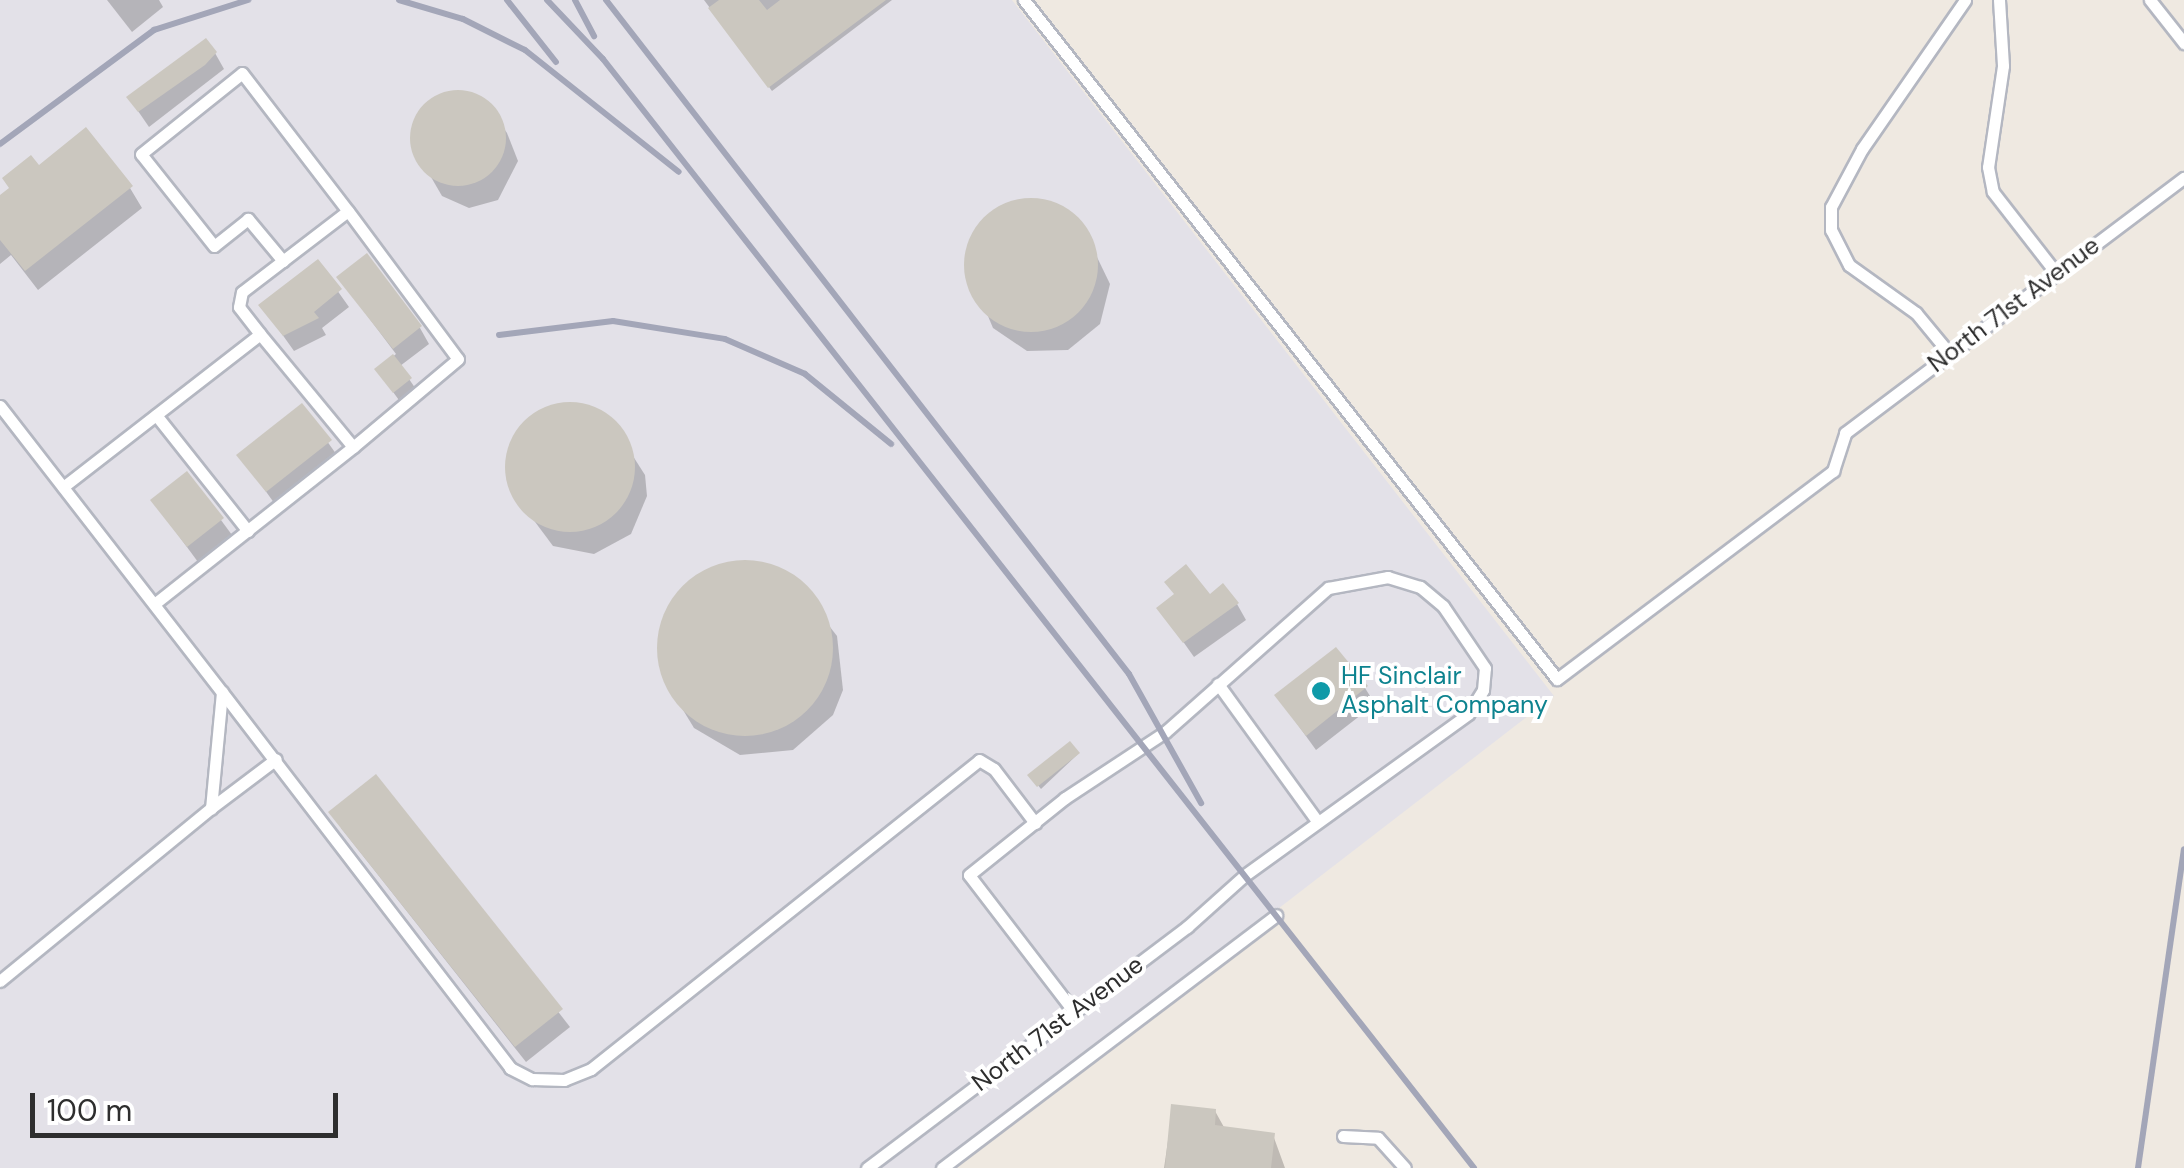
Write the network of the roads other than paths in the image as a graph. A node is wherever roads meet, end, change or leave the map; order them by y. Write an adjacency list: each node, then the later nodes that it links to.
1 (1024, 0): 11 (lane, North 71st Avenue)
2 (1966, 0): 11 (lane)
3 (1999, 0): 9 (lane)
4 (2150, 0): 5 (lane)
5 (2184, 42)
6 (2184, 178): 9 (lane, North 71st Avenue)
7 (348, 211): 8 (lane); 8 (lane); 14 (lane)
8 (283, 261): 10 (lane)
9 (2056, 273): 11 (lane, North 71st Avenue)
10 (260, 334): 13 (lane); 14 (lane)
11 (1949, 353)
12 (0, 406): 15 (lane)
13 (156, 415): 15 (lane); 16 (lane)
14 (352, 446): 16 (lane)
15 (63, 487): 17 (lane)
16 (248, 530): 17 (lane)
17 (154, 604): 19 (lane)
18 (1218, 684): 22 (lane); 22 (lane, North 71st Avenue); 23 (lane, North 71st Avenue)
19 (222, 692): 20 (lane); 21 (lane)
20 (276, 759): 21 (lane); 23 (lane)
21 (211, 808): 25 (lane)
22 (1318, 822): 26 (lane, North 71st Avenue)
23 (1034, 823): 26 (lane, North 71st Avenue)
24 (1276, 915): 29 (lane, North 71st Avenue)
25 (0, 981)
26 (1074, 1012): 28 (lane, North 71st Avenue)
27 (1343, 1136): 30 (lane)
28 (867, 1168)
29 (942, 1168)
30 (1405, 1168)

